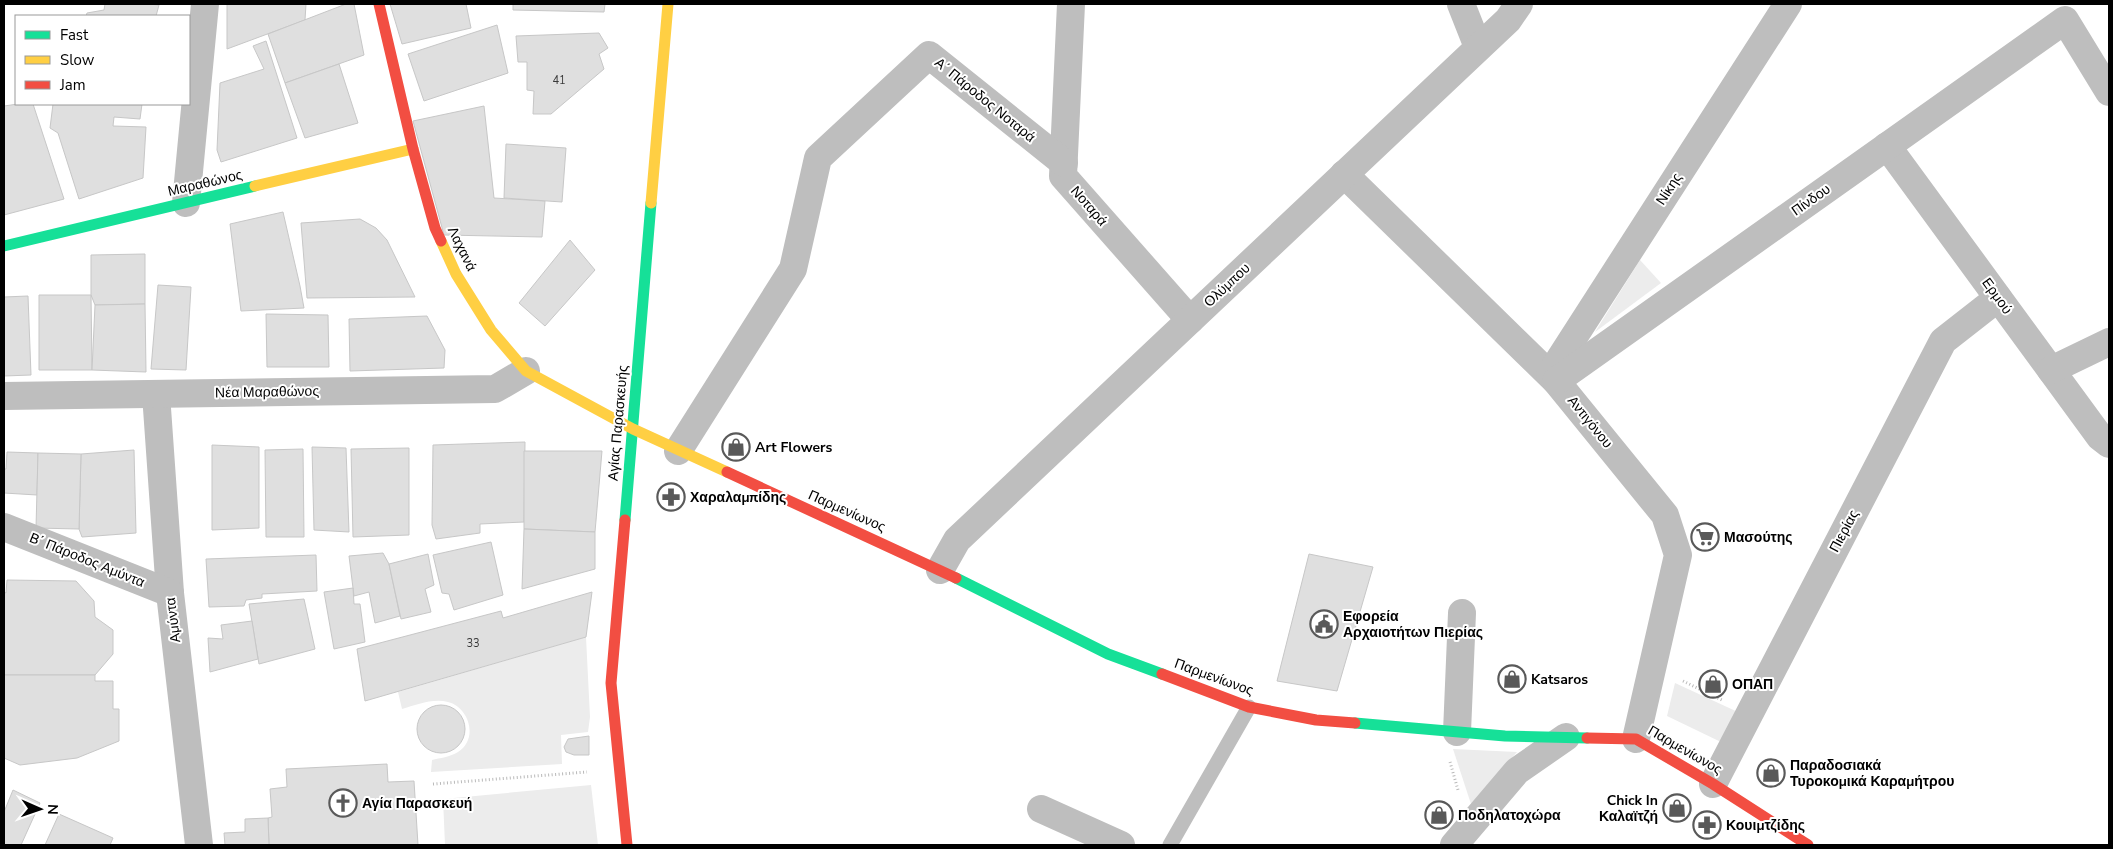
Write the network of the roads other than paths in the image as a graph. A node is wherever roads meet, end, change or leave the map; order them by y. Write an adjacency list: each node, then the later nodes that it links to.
1 (205, 4): 14 (street)
2 (379, 4): 11 (street, Λαχανά)
3 (668, 4): 24 (street, Αγίας Παρασκευής)
4 (1071, 4): 12 (street, Νοταρά)
5 (1461, 4): 8 (street)
6 (1519, 4): 8 (street, Ολύμπου)
7 (1788, 4): 21 (street, Νίκης)
8 (1478, 47): 13 (street, Ολύμπου)
9 (2109, 92): 10 (street, Πίνδου)
10 (1887, 146): 16 (street, Ερμού); 21 (street, Πίνδου)
11 (413, 149): 14 (street, Μαραθώνος); 20 (street, Λαχανά)
12 (1064, 163): 17 (street, Νοταρά); 26 (street, Α΄ Πάροδος Νοταρά)
13 (1344, 174): 17 (street, Ολύμπου); 21 (street, Αντιγόνου)
14 (186, 203): 15 (street, Μαραθώνος)
15 (4, 246)
16 (1998, 298): 19 (street, Ερμού); 35 (street, Πιερίας)
17 (1190, 320): 28 (street, Ολύμπου)
18 (2109, 342): 19 (street)
19 (2051, 370): 25 (street, Ερμού)
20 (526, 371): 22 (street, Νέα Μαραθώνος); 24 (street, Λαχανά)
21 (1553, 377): 34 (street, Αντιγόνου)
22 (156, 394): 23 (street, Νέα Μαραθώνος); 29 (street, Αμύντα)
23 (4, 396)
24 (632, 429): 26 (street, Παρμενίωνος); 40 (street, Αγίας Παρασκευής)
25 (2109, 444)
26 (678, 451): 28 (street, Παρμενίωνος)
27 (4, 527): 29 (street, Β΄ Πάροδος Αμύντα)
28 (940, 570): 31 (street, Παρμενίωνος)
29 (170, 593): 39 (street, Αμύντα)
30 (1462, 613): 32 (street)
31 (1249, 707): 32 (street, Παρμενίωνος); 42 (lane)
32 (1449, 731): 33 (street, Παρμενίωνος)
33 (1566, 738): 34 (street, Παρμενίωνος); 37 (street)
34 (1636, 739): 35 (street, Παρμενίωνος)
35 (1713, 784): 38 (street, Παρμενίωνος)
36 (1041, 809): 41 (street)
37 (1462, 837)
38 (1804, 844)
39 (199, 845)
40 (627, 845)
41 (1121, 845)
42 (1170, 845)

